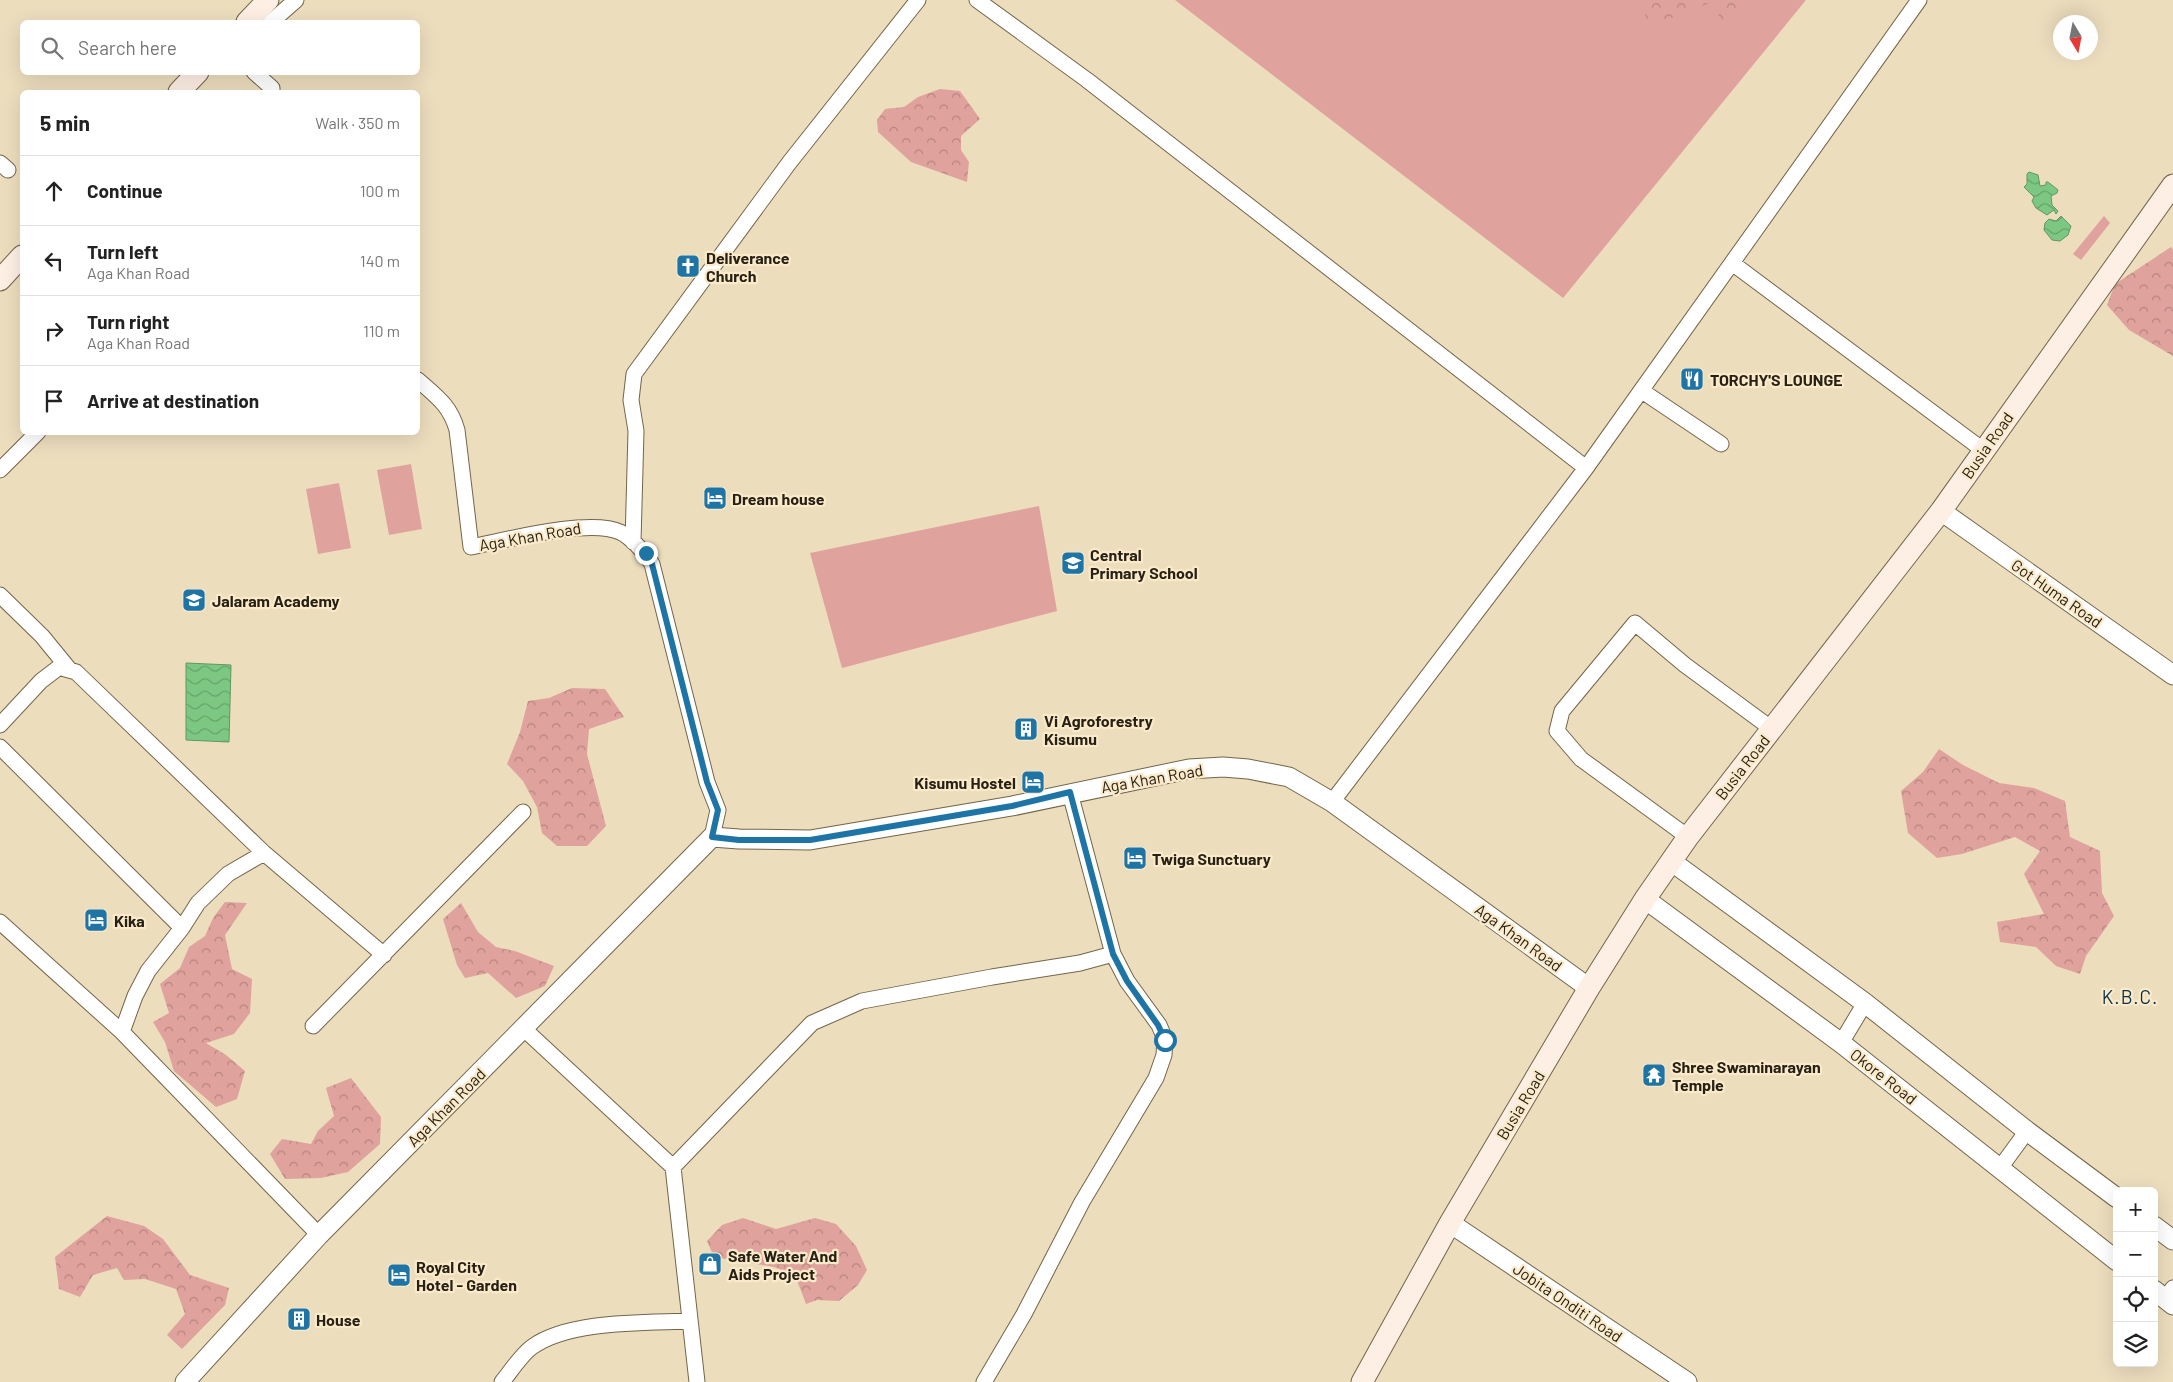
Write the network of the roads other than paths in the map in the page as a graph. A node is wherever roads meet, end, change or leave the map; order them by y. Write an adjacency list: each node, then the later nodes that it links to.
1 (268, 0): 6 (main road)
2 (296, 0): 7 (street)
3 (918, 0): 24 (street)
4 (978, 0): 21 (street)
5 (1919, 0): 14 (street)
6 (248, 20)
7 (273, 20)
8 (195, 75): 10 (main road)
9 (257, 75): 11 (street)
10 (181, 90)
11 (272, 90)
12 (2173, 185): 20 (main road, Busia Road)
13 (20, 258): 15 (main road)
14 (1732, 263): 17 (street); 20 (street)
15 (0, 280)
16 (420, 382): 24 (street, Aga Khan Road)
17 (1642, 391): 19 (street); 21 (street)
18 (35, 435): 22 (street)
19 (1721, 444)
20 (1983, 450): 23 (main road, Busia Road)
21 (1586, 468): 32 (street)
22 (0, 470)
23 (1941, 511): 27 (street, Got Huma Road); 29 (main road, Busia Road)
24 (633, 542): 34 (street, Aga Khan Road)
25 (0, 596): 26 (street)
26 (69, 669): 28 (street); 36 (street)
27 (2173, 675)
28 (0, 725)
29 (1772, 729): 35 (main road, Busia Road); 35 (street)
30 (0, 747): 40 (street)
31 (1070, 792): 32 (street, Aga Khan Road); 34 (street, Aga Khan Road); 41 (street)
32 (1332, 802): 43 (street, Aga Khan Road)
33 (523, 812): 42 (street)
34 (712, 837): 46 (street, Aga Khan Road)
35 (1688, 837): 37 (main road, Busia Road)
36 (264, 853): 40 (street); 42 (street)
37 (1671, 861): 38 (main road, Busia Road); 44 (street)
38 (1645, 899): 43 (main road, Busia Road); 48 (street, Okore Road)
39 (0, 922): 47 (street)
40 (182, 928): 47 (street)
41 (1113, 954): 50 (street); 62 (street)
42 (384, 955): 45 (street)
43 (1589, 988): 53 (main road, Busia Road)
44 (1865, 1003): 48 (street); 49 (street)
45 (312, 1026)
46 (523, 1028): 50 (street); 55 (street, Aga Khan Road)
47 (122, 1032): 55 (street)
48 (1841, 1043): 51 (street, Okore Road)
49 (2027, 1131): 51 (street); 52 (street)
50 (673, 1166): 58 (street)
51 (2000, 1168): 57 (street, Okore Road)
52 (2113, 1195)
53 (1450, 1223): 63 (main road, Busia Road); 64 (street, Jobita Onditi Road)
54 (2158, 1229): 56 (street)
55 (319, 1235): 59 (street, Aga Khan Road)
56 (2173, 1240)
57 (2113, 1258)
58 (690, 1321): 60 (street); 61 (street)
59 (185, 1382)
60 (502, 1382)
61 (697, 1382)
62 (984, 1382)
63 (1362, 1382)
64 (1687, 1382)

